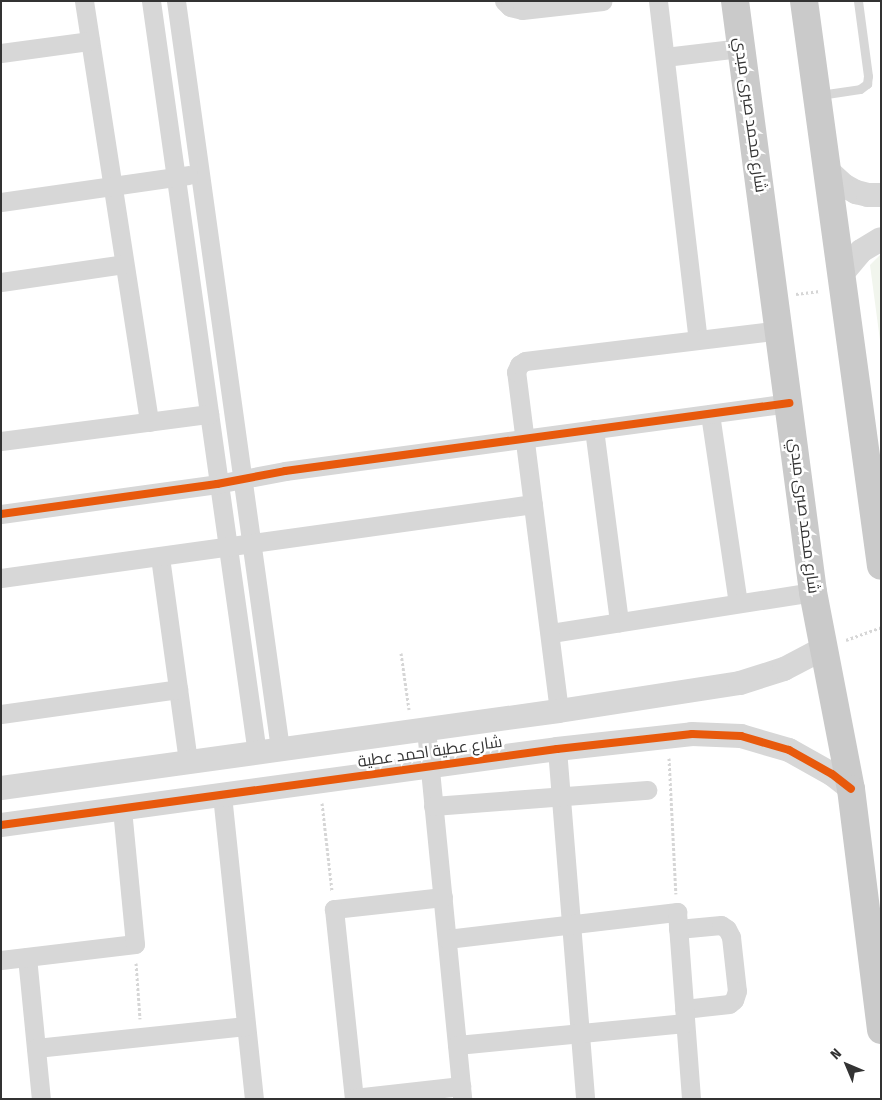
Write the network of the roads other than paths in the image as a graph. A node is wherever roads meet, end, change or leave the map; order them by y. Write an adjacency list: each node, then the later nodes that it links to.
1 (84, 1): 10 (street)
2 (151, 1): 17 (street)
3 (176, 1): 16 (street)
4 (504, 1): 5 (street)
5 (602, 1)
6 (658, 1): 13 (street)
7 (735, 1): 11 (main road, شارع محمد صبرى مبدي)
8 (804, 1): 14 (main road)
9 (858, 1): 14 (lane)
10 (90, 41): 12 (street); 18 (street)
11 (741, 48): 13 (street); 25 (main road, شارع محمد صبرى مبدي)
12 (1, 53)
13 (665, 58): 26 (street)
14 (817, 96): 15 (main road)
15 (827, 170): 19 (street); 23 (main road)
16 (199, 174): 17 (street); 34 (street)
17 (176, 177): 18 (street); 28 (street)
18 (113, 186): 20 (street); 22 (street)
19 (881, 195)
20 (1, 202)
21 (881, 239): 23 (street)
22 (124, 264): 24 (street); 30 (street)
23 (842, 281): 41 (main road)
24 (1, 282)
25 (780, 330): 26 (street); 27 (main road, شارع محمد صبرى مبدي)
26 (698, 340): 32 (street)
27 (789, 403): 29 (street); 43 (main road, شارع محمد صبرى مبدي)
28 (209, 414): 30 (street); 35 (street)
29 (710, 414): 31 (street); 44 (street)
30 (149, 422): 33 (street)
31 (594, 429): 32 (street); 45 (street)
32 (525, 439): 34 (street); 36 (street)
33 (1, 441)
34 (242, 479): 35 (street); 38 (street)
35 (217, 484): 37 (street); 39 (street)
36 (533, 504): 38 (street); 46 (street)
37 (1, 514)
38 (253, 545): 39 (street); 53 (street)
39 (227, 548): 40 (street); 53 (street)
40 (160, 557): 42 (street); 48 (street)
41 (881, 566)
42 (1, 578)
43 (813, 592): 44 (street); 47 (main road, شارع محمد صبرى مبدي)
44 (738, 603): 45 (street)
45 (619, 622): 46 (street)
46 (551, 633): 49 (street)
47 (824, 648): 49 (street, شارع عطية احمد عطية); 57 (main road, شارع محمد صبرى مبدي)
48 (178, 689): 50 (street); 54 (street)
49 (559, 711): 51 (street, شارع عطية احمد عطية)
50 (1, 714)
51 (419, 730): 53 (street, شارع عطية احمد عطية); 55 (street)
52 (557, 749): 55 (street, شارع عطية احمد عطية); 57 (street, شارع عطية احمد عطية); 60 (street)
53 (268, 751): 54 (street, شارع عطية احمد عطية)
54 (188, 762): 56 (street, شارع عطية احمد عطية)
55 (430, 766): 59 (street, شارع عطية احمد عطية); 61 (street)
56 (1, 788)
57 (851, 789): 72 (main road, شارع محمد صبرى مبدي)
58 (647, 790): 60 (street)
59 (222, 795): 62 (street, شارع عطية احمد عطية); 71 (street)
60 (561, 796): 61 (street); 66 (street)
61 (434, 806): 64 (street)
62 (122, 808): 63 (street, شارع عطية احمد عطية); 68 (street)
63 (1, 825)
64 (443, 897): 67 (street); 76 (street)
65 (678, 921): 66 (street); 70 (street); 70 (street)
66 (572, 924): 67 (street); 73 (street)
67 (447, 939): 74 (street)
68 (27, 957): 69 (street); 75 (street)
69 (1, 960)
70 (685, 1016): 73 (street); 80 (street)
71 (246, 1026): 75 (street); 78 (street)
72 (881, 1030)
73 (580, 1033): 74 (street); 79 (street)
74 (457, 1045): 76 (street)
75 (36, 1048): 77 (street)
76 (461, 1092)
77 (41, 1099)
78 (254, 1099)
79 (585, 1099)
80 (692, 1099)

